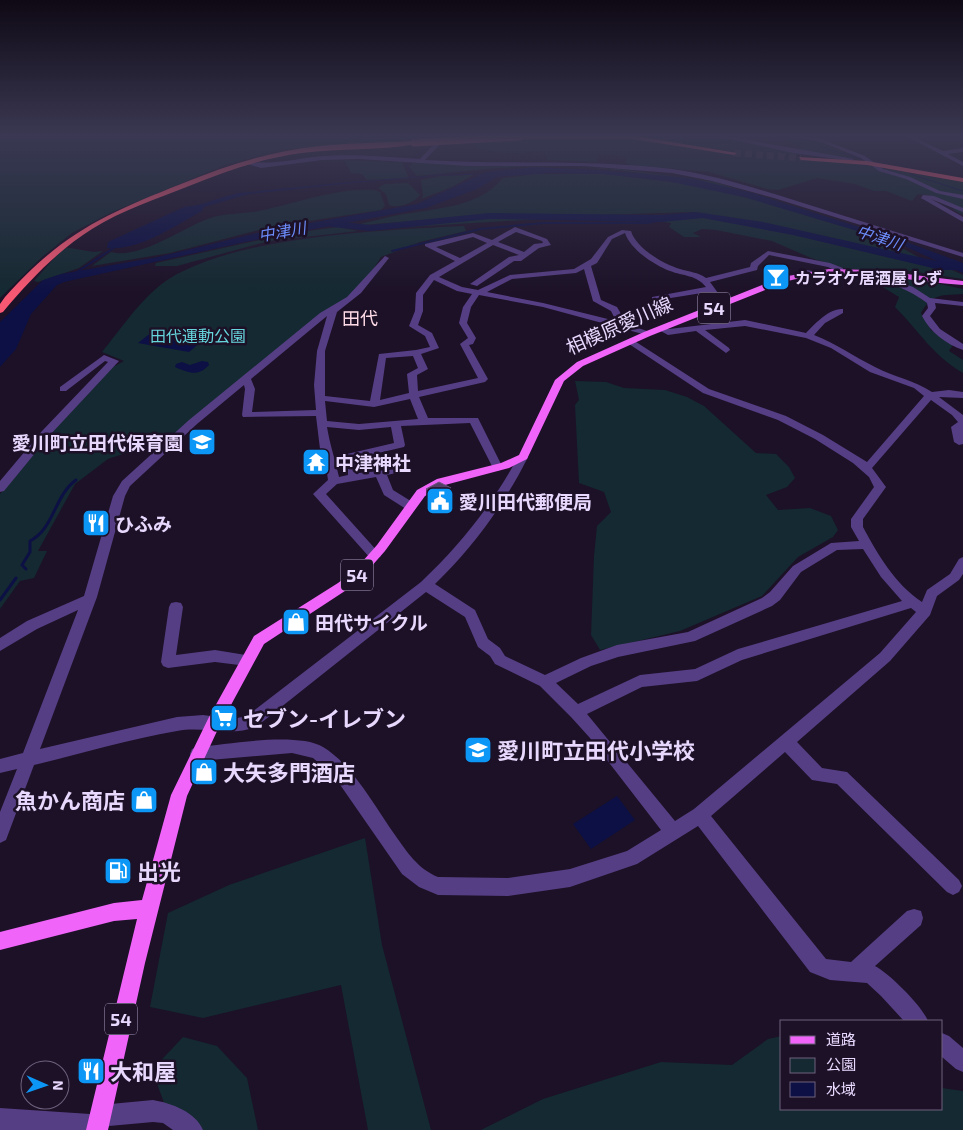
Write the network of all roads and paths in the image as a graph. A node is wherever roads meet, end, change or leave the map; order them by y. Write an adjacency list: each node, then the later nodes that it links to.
1 (179, 189): 23 (highway)
2 (748, 189): 9 (street)
3 (931, 189): 4 (street)
4 (963, 197)
5 (963, 210): 6 (street)
6 (963, 220)
7 (488, 243): 8 (street); 8 (street); 11 (street); 11 (street)
8 (524, 254): 18 (street)
9 (963, 255)
10 (384, 258): 24 (street)
11 (459, 260): 15 (street)
12 (586, 266): 17 (street); 18 (street); 26 (street)
13 (840, 270): 14 (main road, 相模原愛川線 / 54); 16 (main road, 相模原愛川線 / 54); 17 (street)
14 (810, 272): 20 (street); 21 (main road, 相模原愛川線 / 54)
15 (433, 277): 18 (street); 34 (street)
16 (963, 283)
17 (707, 285): 19 (street); 21 (street)
18 (477, 289): 26 (street); 38 (street)
19 (655, 299)
20 (929, 300): 22 (street); 32 (street)
21 (722, 304): 28 (main road, 相模原愛川線 / 54)
22 (963, 304)
23 (0, 310)
24 (333, 311): 35 (street); 40 (street)
25 (840, 311): 30 (street)
26 (619, 324): 29 (street)
27 (697, 328): 28 (street); 30 (street); 33 (street)
28 (661, 329): 29 (main road, 相模原愛川線 / 54)
29 (647, 334): 31 (main road, 相模原愛川線 / 54)
30 (808, 336): 39 (street)
31 (630, 342): 47 (main road, 相模原愛川線 / 54); 48 (street)
32 (963, 347)
33 (726, 350)
34 (416, 352): 38 (street); 41 (street)
35 (246, 379): 42 (street); 60 (street)
36 (63, 389): 54 (street)
37 (963, 395): 39 (street)
38 (414, 396): 41 (street); 43 (street)
39 (930, 396): 44 (street); 48 (street)
40 (320, 398): 41 (street); 42 (street)
41 (374, 404)
42 (321, 419): 45 (street); 53 (street)
43 (424, 421): 45 (street); 49 (street)
44 (963, 422): 46 (street)
45 (395, 424): 52 (street)
46 (959, 442)
47 (523, 456): 49 (main road, 54); 59 (street)
48 (863, 465): 56 (street)
49 (498, 468): 55 (main road, 54)
50 (392, 471): 51 (street)
51 (380, 473): 52 (street); 55 (street)
52 (354, 478): 53 (street)
53 (334, 481): 57 (street)
54 (0, 488)
55 (410, 506): 57 (main road, 54)
56 (867, 545): 62 (street); 65 (street)
57 (375, 556): 64 (main road, 54)
58 (963, 562): 62 (street)
59 (426, 585): 65 (street); 67 (street)
60 (88, 600): 63 (street); 70 (street)
61 (176, 607): 64 (street)
62 (918, 607): 66 (street); 68 (street)
63 (0, 645)
64 (247, 660): 67 (main road, 54)
65 (545, 682): 66 (street)
66 (576, 712): 73 (street)
67 (213, 724): 69 (main road, 54); 70 (street)
68 (786, 742): 72 (street); 75 (street)
69 (198, 754): 73 (street); 76 (main road, 54)
70 (28, 760): 71 (street); 74 (street)
71 (0, 766)
72 (700, 815): 73 (street); 79 (street)
73 (673, 832)
74 (0, 834)
75 (953, 886)
76 (148, 909): 78 (main road); 84 (main road, 54)
77 (914, 918): 79 (street)
78 (0, 941)
79 (855, 971): 80 (street)
80 (917, 1020)
81 (943, 1044): 82 (street)
82 (963, 1062)
83 (0, 1118): 84 (street)
84 (98, 1124): 85 (street)
85 (192, 1130)

